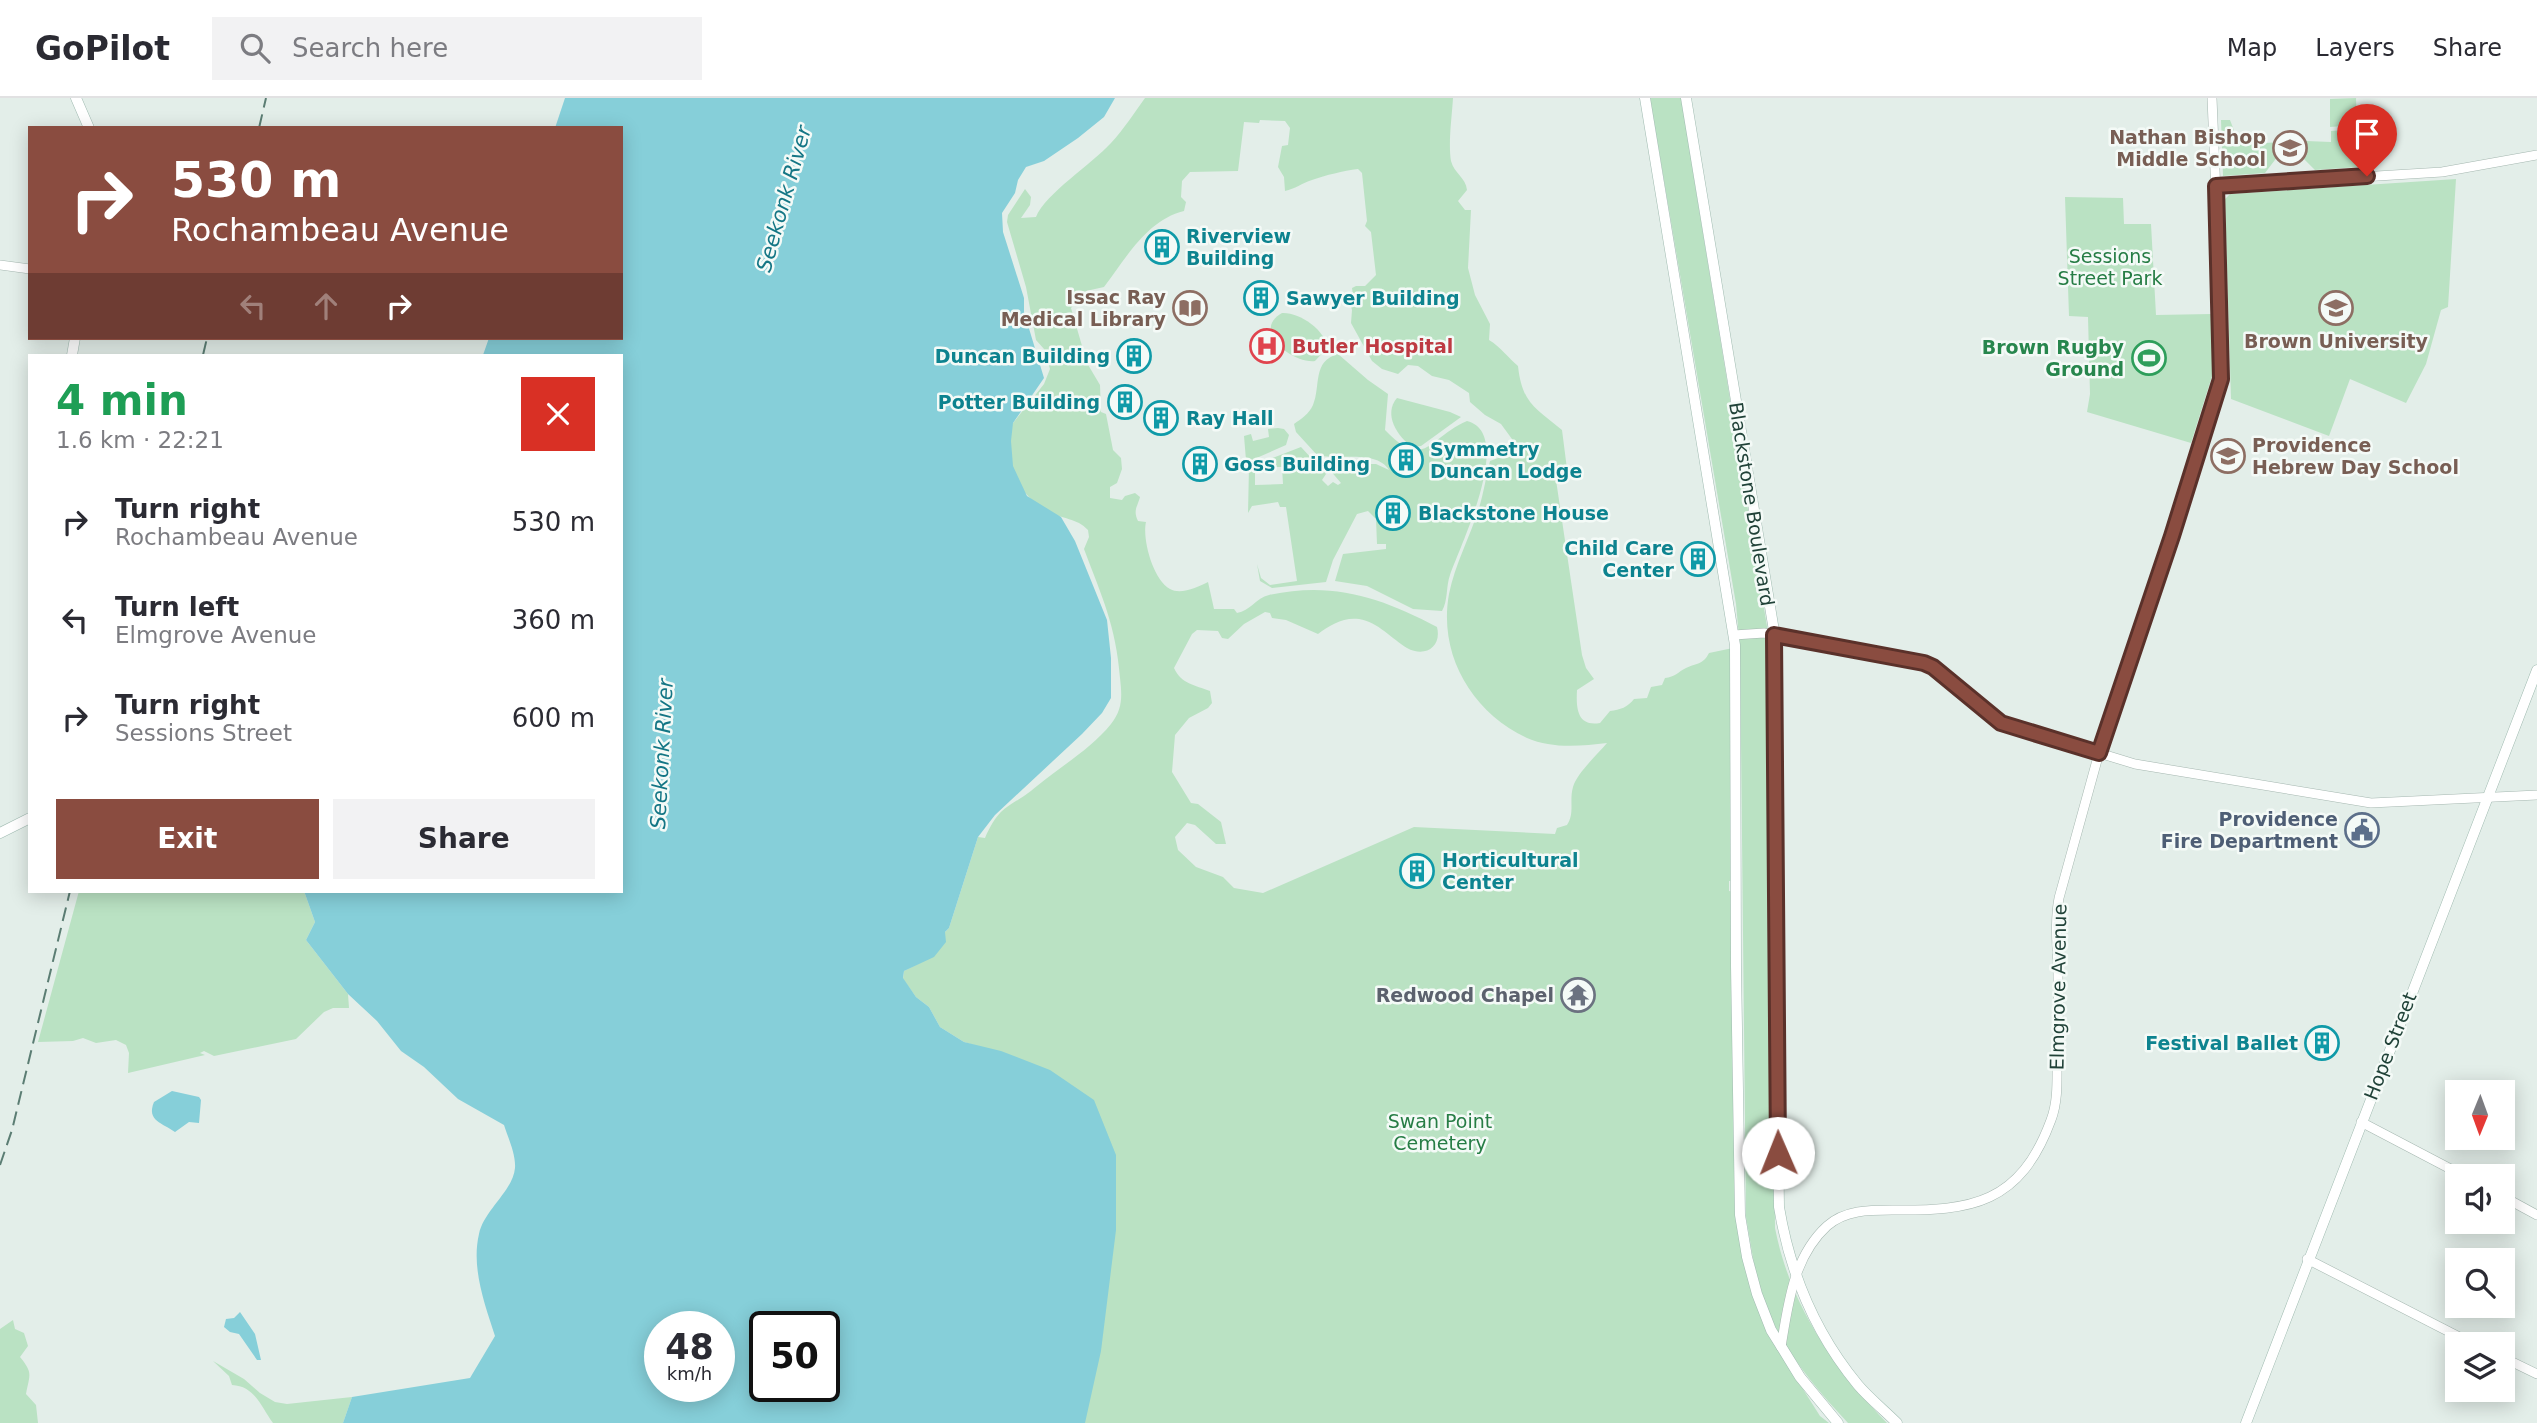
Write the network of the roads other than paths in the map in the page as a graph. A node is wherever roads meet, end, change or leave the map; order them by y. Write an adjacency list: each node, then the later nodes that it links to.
1 (76, 98): 5 (main road)
2 (1645, 98): 10 (main road, Blackstone Boulevard)
3 (1686, 98): 11 (main road, Blackstone Boulevard)
4 (2211, 98): 7 (street, Elmgrove Avenue)
5 (88, 126)
6 (2537, 155): 7 (street)
7 (2216, 186): 13 (street, Elmgrove Avenue)
8 (0, 265): 9 (street)
9 (28, 269)
10 (1734, 635): 11 (street); 25 (main road, Blackstone Boulevard)
11 (1774, 635): 13 (street); 23 (main road, Blackstone Boulevard)
12 (2537, 670): 15 (main road, Hope Street)
13 (2099, 753): 15 (street); 23 (street, Elmgrove Avenue)
14 (2537, 795): 15 (street)
15 (2488, 797): 18 (main road, Hope Street)
16 (28, 819): 17 (main road)
17 (0, 833)
18 (2361, 1122): 19 (street); 22 (main road, Hope Street)
19 (2445, 1166)
20 (2515, 1203): 21 (street)
21 (2537, 1214)
22 (2307, 1259): 24 (street); 30 (main road, Hope Street)
23 (1796, 1273): 25 (street, Elmgrove Avenue); 29 (main road, Blackstone Boulevard)
24 (2449, 1332)
25 (1781, 1347): 28 (main road, Blackstone Boulevard)
26 (2515, 1363): 27 (street)
27 (2537, 1374)
28 (1838, 1423)
29 (1897, 1423)
30 (2246, 1423)

